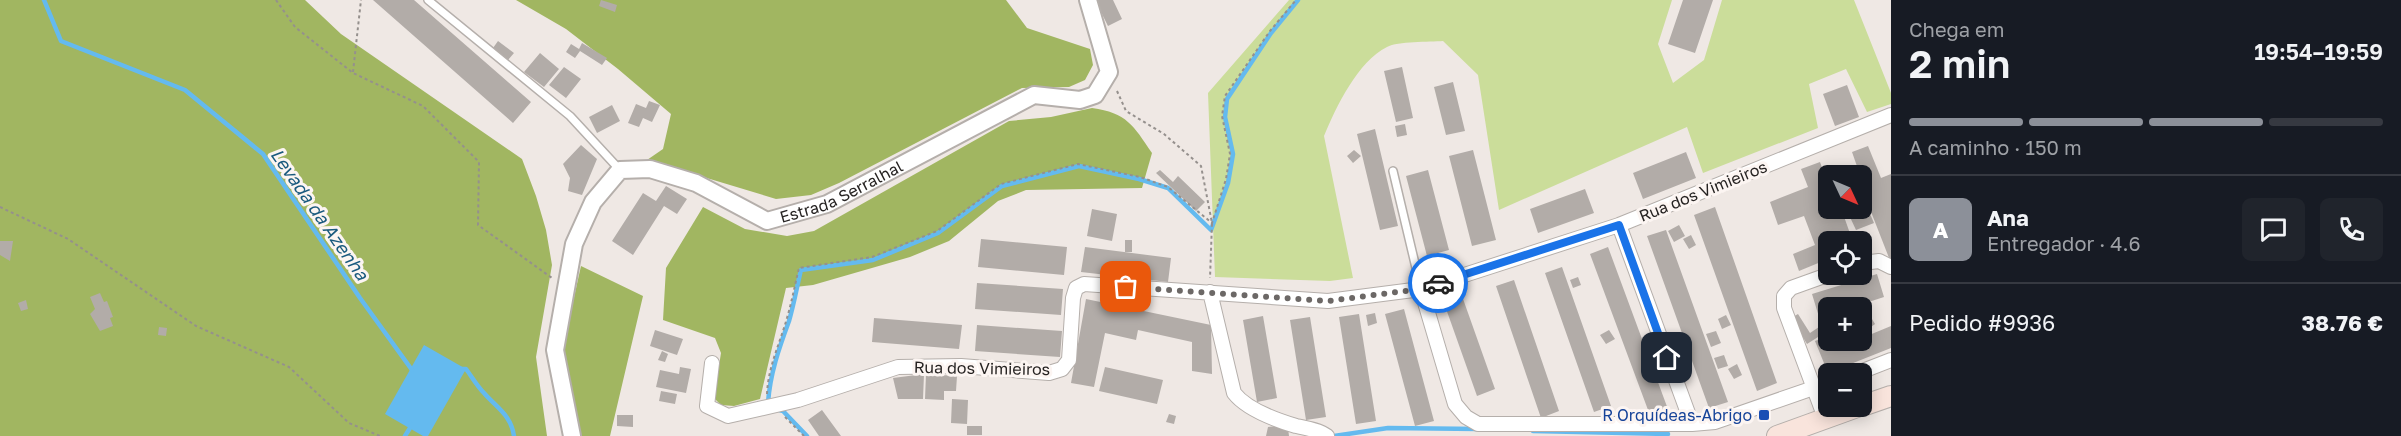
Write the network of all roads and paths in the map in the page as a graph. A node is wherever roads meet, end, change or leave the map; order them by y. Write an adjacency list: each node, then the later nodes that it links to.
1 (276, 0): 7 (path)
2 (361, 0): 7 (path)
3 (428, 0): 9 (lane)
4 (1088, 0): 6 (street)
5 (1296, 0): 12 (path)
6 (1108, 72): 9 (street, Estrada Serralhal); 12 (path)
7 (353, 73): 17 (path)
8 (1891, 115): 13 (street, Rua dos Vimieiros)
9 (620, 170): 17 (street)
10 (1393, 171): 18 (lane)
11 (0, 207): 33 (path)
12 (1212, 223): 19 (path); 26 (path)
13 (1619, 225): 18 (street, Rua dos Vimieiros); 31 (street)
14 (1872, 262): 15 (street)
15 (1891, 267)
16 (1818, 278): 24 (street)
17 (566, 287): 34 (street)
18 (1421, 289): 19 (street, Rua dos Vimieiros); 31 (street)
19 (1210, 292): 21 (street, Rua dos Vimieiros); 32 (street)
20 (1891, 360): 22 (street)
21 (712, 363)
22 (1872, 367)
23 (1818, 387): 24 (street)
24 (1814, 388): 30 (street); 31 (street)
25 (1891, 396): 27 (main road)
26 (766, 400)
27 (1872, 402)
28 (782, 413): 35 (path)
29 (1828, 417): 30 (main road)
30 (1825, 418): 36 (main road)
31 (1692, 424)
32 (1326, 435)
33 (380, 436)
34 (572, 436)
35 (804, 436)
36 (1777, 436)

